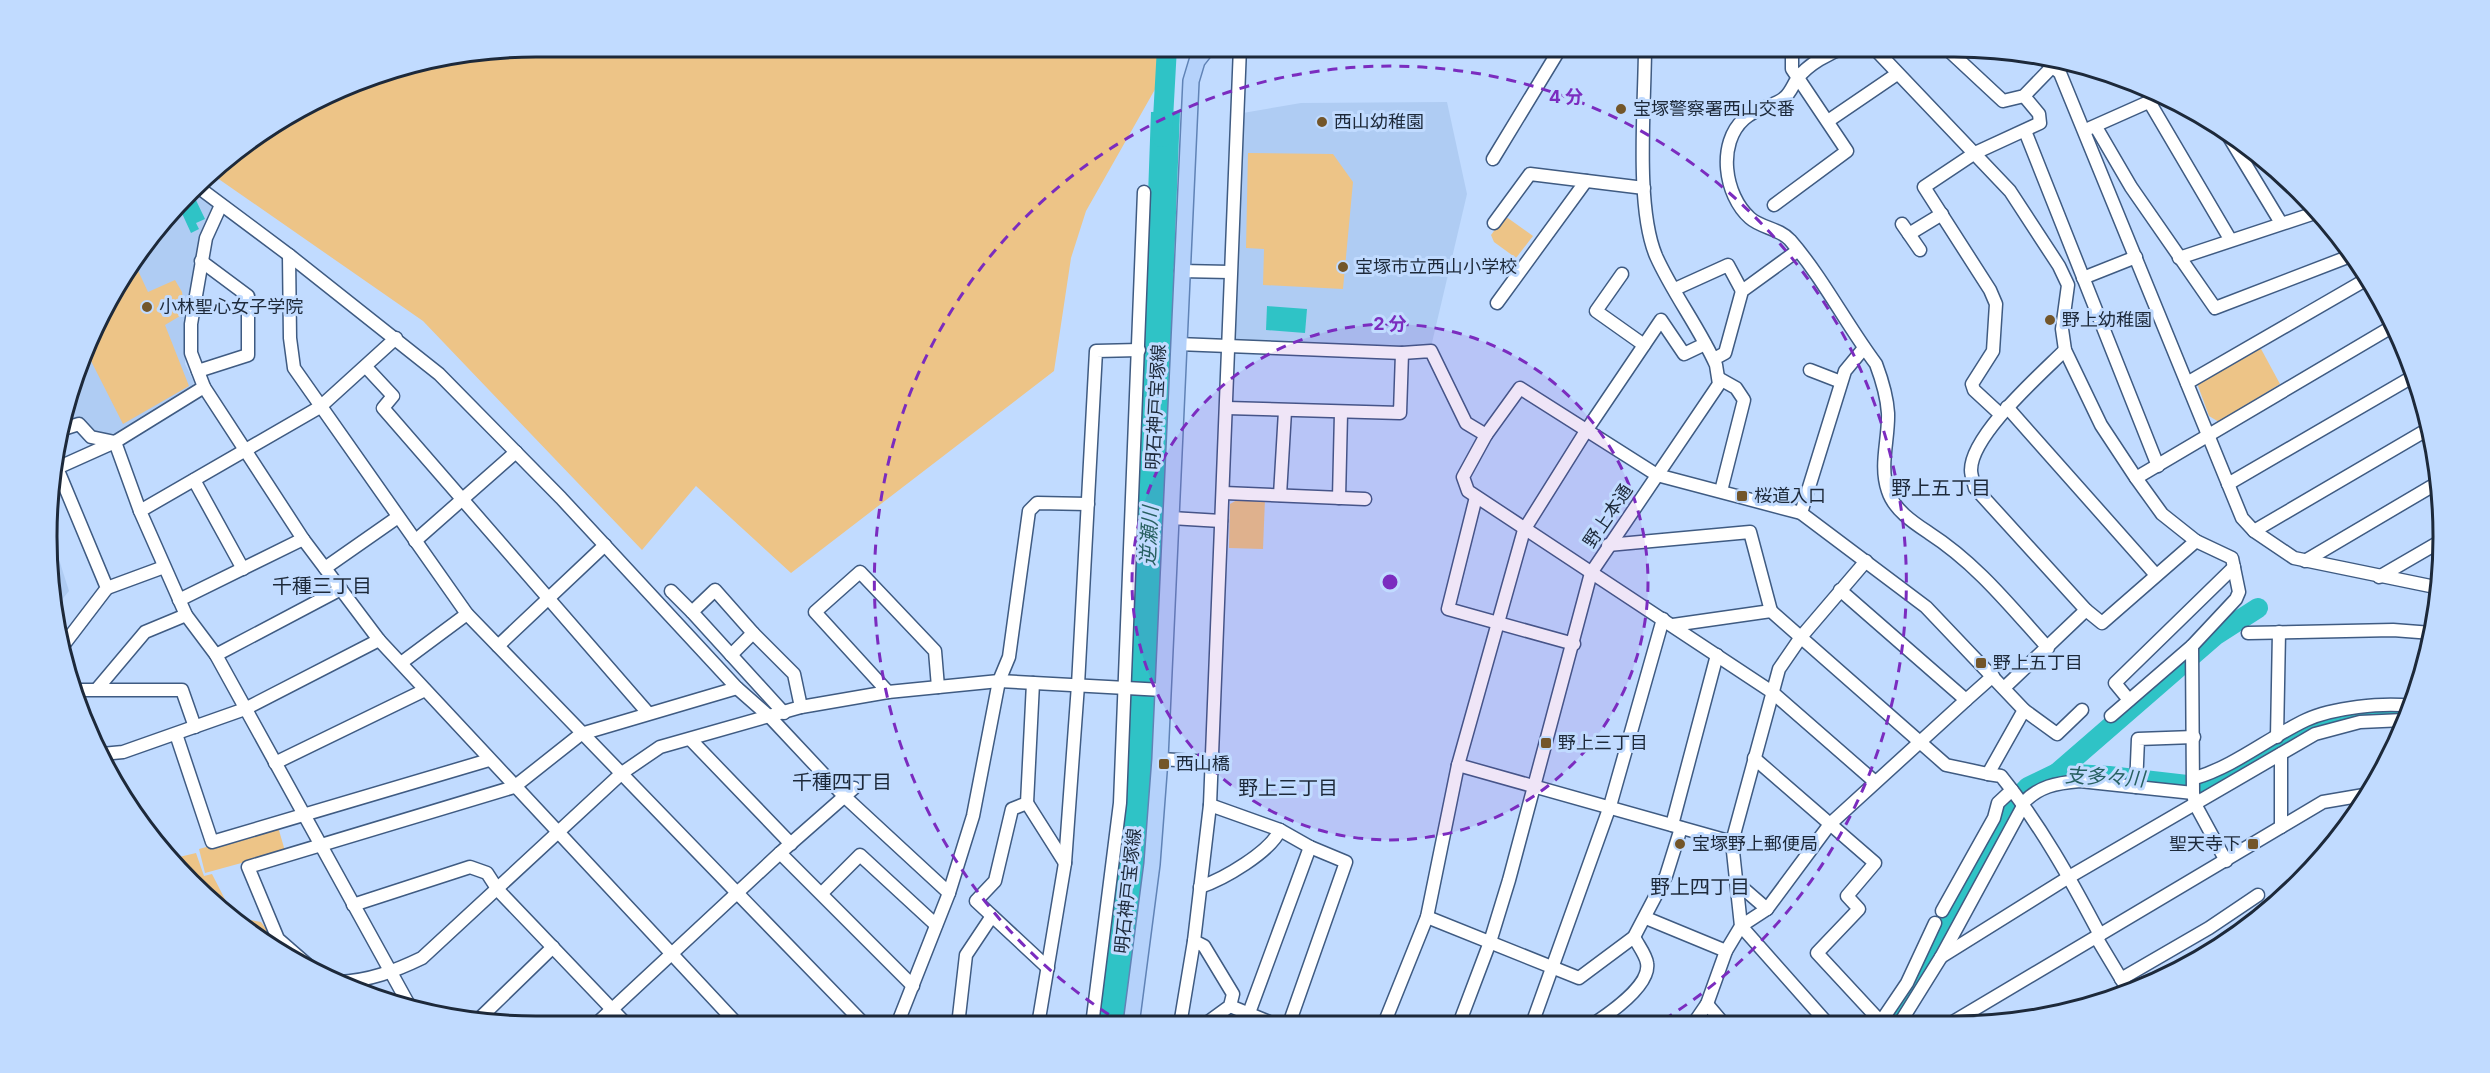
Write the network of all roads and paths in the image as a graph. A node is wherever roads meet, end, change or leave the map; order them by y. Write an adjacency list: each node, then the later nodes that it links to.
1 (1200, 57): 41 (main road, 明石神戸宝塚線)
2 (1240, 57): 42 (street)
3 (1554, 57): 22 (street)
4 (1645, 57): 24 (street)
5 (1792, 57): 12 (street)
6 (1825, 57): 12 (street)
7 (1882, 57): 11 (street)
8 (1957, 57): 13 (street)
9 (2047, 66): 13 (street)
10 (2053, 67): 18 (street)
11 (1897, 74): 16 (street); 21 (street)
12 (1798, 77): 16 (street); 35 (street)
13 (2024, 96): 19 (street)
14 (2151, 99): 17 (street)
15 (2159, 103): 33 (street)
16 (1828, 121): 28 (street)
17 (2096, 127): 18 (street); 38 (street)
18 (2083, 129): 37 (street)
19 (2025, 131): 21 (street); 44 (street)
20 (2237, 150): 32 (street)
21 (1975, 153): 29 (street); 57 (street)
22 (1493, 159)
23 (1586, 181): 24 (street); 31 (street); 48 (street)
24 (1644, 188): 46 (street)
25 (203, 192): 27 (street)
26 (1144, 192): 56 (street)
27 (221, 205): 36 (street); 40 (street)
28 (1774, 205)
29 (1942, 214): 34 (street); 71 (street)
30 (2309, 215): 32 (street)
31 (1494, 223)
32 (2281, 224): 33 (street)
33 (2230, 239): 38 (street)
34 (1920, 250)
35 (1797, 251): 47 (street); 55 (street)
36 (289, 255): 50 (street); 68 (street)
37 (2136, 257): 44 (street); 66 (street)
38 (2179, 258): 39 (street)
39 (2344, 259)
40 (201, 261): 62 (street); 62 (street)
41 (1181, 271): 42 (street); 51 (main road, 明石神戸宝塚線)
42 (1230, 272): 53 (street)
43 (1622, 274): 54 (street)
44 (2083, 278): 82 (street)
45 (2360, 283): 66 (street)
46 (1675, 289): 47 (street); 52 (street)
47 (1742, 291): 59 (street)
48 (1497, 303)
49 (2387, 330): 77 (street)
50 (396, 338): 60 (street); 80 (street)
51 (1178, 344): 53 (street); 100 (main road, 明石神戸宝塚線)
52 (1705, 344): 54 (street); 59 (street)
53 (1228, 345): 58 (street); 69 (street)
54 (1644, 345): 74 (street)
55 (1864, 348): 65 (street); 143 (street)
56 (1139, 350): 96 (street); 156 (street)
57 (2065, 350): 71 (street); 85 (street)
58 (1402, 353): 72 (street); 76 (street)
59 (1714, 359): 63 (street)
60 (366, 367): 68 (street); 95 (street)
61 (1810, 370): 65 (street)
62 (198, 371): 67 (street)
63 (1720, 379): 83 (street, 野上本通); 89 (street)
64 (2407, 380): 87 (street)
65 (1841, 382): 98 (street)
66 (2187, 383): 77 (street)
67 (204, 387): 78 (street); 79 (street)
68 (320, 407): 79 (street); 99 (street)
69 (1227, 408): 70 (street); 90 (street)
70 (1285, 411): 72 (street); 91 (street)
71 (2004, 411): 117 (street); 127 (street)
72 (1341, 413): 93 (street)
73 (70, 427): 78 (street)
74 (1586, 430): 76 (street); 83 (street); 102 (street)
75 (2422, 433): 103 (street)
76 (1486, 435): 92 (street)
77 (2208, 437): 82 (street); 87 (street)
78 (115, 442): 81 (street); 97 (street)
79 (246, 450): 86 (street); 104 (street)
80 (516, 452): 95 (street); 107 (street)
81 (62, 466)
82 (2158, 466): 85 (street)
83 (1657, 476): 89 (street); 108 (street, 野上本通)
84 (61, 477): 120 (street)
85 (2136, 478): 106 (street)
86 (194, 480): 97 (street); 115 (street)
87 (2228, 483): 103 (street)
88 (2430, 487): 111 (street)
89 (1721, 491): 98 (street)
90 (1224, 493): 91 (street); 101 (street)
91 (1280, 495): 93 (street)
92 (1476, 496): 102 (street); 131 (street)
93 (1339, 498): 94 (street)
94 (1365, 499)
95 (461, 501): 105 (street); 124 (street)
96 (1088, 504): 149 (street); 151 (street)
97 (140, 511): 112 (street)
98 (1801, 513): 110 (street)
99 (398, 517): 105 (street); 113 (street)
100 (1171, 518): 101 (street); 159 (main road, 明石神戸宝塚線)
101 (1221, 521): 186 (street)
102 (1524, 530): 116 (street); 131 (street)
103 (2254, 531): 111 (street)
104 (303, 539): 113 (street); 115 (street)
105 (415, 541): 129 (street)
106 (2196, 542): 114 (street); 117 (street)
107 (605, 545): 124 (street); 153 (street)
108 (1608, 545): 116 (street, 野上本通); 126 (street)
109 (2433, 546): 118 (street)
110 (1866, 561): 122 (street); 148 (street)
111 (2305, 561): 118 (street)
112 (164, 567): 120 (street); 125 (street)
113 (325, 567): 121 (street)
114 (2234, 567): 142 (street); 163 (street)
115 (243, 569): 125 (street)
116 (1591, 573): 132 (street); 140 (street, 野上本通)
117 (2156, 575): 127 (street)
118 (2379, 577): 119 (street)
119 (2430, 586)
120 (107, 588): 138 (street)
121 (341, 589): 139 (street); 144 (street)
122 (1840, 590): 137 (street); 162 (street)
123 (671, 591): 128 (street)
124 (546, 597): 141 (street); 169 (street)
125 (179, 600): 130 (street)
126 (1771, 610): 132 (street); 137 (street)
127 (2086, 610): 143 (street)
128 (692, 612): 135 (street); 145 (street)
129 (467, 614): 141 (street); 147 (street)
130 (186, 615): 144 (street); 155 (street)
131 (1498, 622): 140 (street); 188 (street)
132 (1668, 622): 146 (street); 203 (street)
133 (2279, 632): 134 (street); 136 (street); 178 (street)
134 (2423, 632)
135 (753, 633): 145 (street); 165 (street)
136 (2248, 633)
137 (1801, 637): 161 (street); 180 (street)
138 (68, 639)
139 (379, 640): 147 (street); 166 (street)
140 (1574, 644): 193 (street, 野上本通)
141 (498, 646): 176 (street)
142 (2192, 646): 163 (street); 177 (street)
143 (2048, 648): 154 (street)
144 (216, 655): 166 (street)
145 (731, 655): 170 (street)
146 (1717, 655): 161 (street); 206 (street)
147 (401, 663): 158 (street)
148 (1993, 676): 154 (street); 162 (street)
149 (999, 681): 150 (street); 152 (street); 223 (street)
150 (1033, 683): 151 (street); 200 (street)
151 (1078, 685): 156 (street); 216 (street)
152 (938, 687): 160 (street); 160 (street)
153 (738, 688): 169 (street); 172 (street)
154 (2004, 688): 167 (street)
155 (97, 689): 157 (street); 174 (street)
156 (1125, 689): 159 (street); 263 (street)
157 (82, 690)
158 (425, 690): 185 (street); 187 (street)
159 (1163, 690): 184 (main road, 明石神戸宝塚線)
160 (888, 692): 165 (street)
161 (1772, 692): 183 (street); 192 (street)
162 (1966, 700): 180 (street)
163 (2129, 700): 171 (street)
164 (2402, 706): 178 (street)
165 (801, 707): 170 (street)
166 (245, 709): 174 (street); 187 (street)
167 (2024, 710): 168 (street); 190 (street)
168 (2082, 710)
169 (648, 713): 176 (street)
170 (784, 713): 172 (street)
171 (2111, 716)
172 (771, 717): 179 (street); 197 (street)
173 (2397, 720): 182 (street)
174 (195, 727): 175 (street)
175 (176, 734): 181 (street); 204 (street)
176 (581, 734): 189 (street); 194 (street)
177 (2194, 737): 191 (street); 195 (street)
178 (2277, 737): 191 (street)
179 (690, 739): 189 (street); 212 (street)
180 (1921, 741): 190 (street); 192 (street)
181 (108, 753)
182 (2281, 754): 198 (street); 207 (street)
183 (1754, 758): 205 (street); 210 (street)
184 (1160, 759): 186 (street); 264 (main road, 明石神戸宝塚線)
185 (489, 760): 194 (street); 204 (street)
186 (1211, 762): 201 (street)
187 (275, 763): 204 (street)
188 (1458, 765): 193 (street); 229 (street)
189 (622, 773): 209 (street); 222 (street)
190 (1988, 774): 196 (street)
191 (2195, 778): 198 (street)
192 (1874, 782): 205 (street)
193 (1534, 785): 203 (street); 237 (street, 野上本通)
194 (514, 787): 209 (street); 211 (street)
195 (2136, 787): 198 (street); 202 (street)
196 (2013, 791): 202 (street); 227 (street)
197 (849, 792): 212 (street); 223 (street)
198 (2194, 799): 215 (street); 217 (street)
199 (2354, 799): 207 (street)
200 (1027, 803): 216 (street); 228 (street)
201 (1210, 805): 208 (street); 219 (street)
202 (2023, 805): 217 (street); 242 (street)
203 (1610, 806): 206 (street); 244 (street)
204 (304, 816): 211 (street)
205 (1830, 825): 226 (street); 276 (street)
206 (1676, 826): 210 (street); 230 (street)
207 (2281, 827): 215 (street)
208 (1280, 830): 213 (street); 219 (street)
209 (558, 832): 220 (street); 241 (street)
210 (1732, 842): 218 (street)
211 (320, 844): 225 (street); 238 (street)
212 (790, 844): 214 (street)
213 (1310, 847): 255 (street); 268 (street)
214 (780, 853): 221 (street); 222 (street)
215 (2226, 861): 234 (street)
216 (1065, 863): 243 (street)
217 (2069, 877): 234 (street); 242 (street)
218 (1737, 883): 226 (street); 233 (street)
219 (1200, 887): 236 (street)
220 (498, 890): 225 (street); 239 (street); 245 (street)
221 (822, 892): 232 (street); 249 (street)
222 (738, 893): 241 (street); 259 (street)
223 (949, 893): 232 (street)
224 (2258, 895): 246 (street)
225 (353, 905): 245 (street)
226 (1767, 909): 233 (street)
227 (1942, 911)
228 (992, 916): 243 (street); 261 (street)
229 (1427, 917): 237 (street); 269 (street)
230 (1646, 918): 235 (street); 240 (street)
231 (1935, 923): 277 (street)
232 (936, 925): 249 (street)
233 (1741, 926): 240 (street); 275 (street)
234 (2098, 936): 246 (street); 279 (street)
235 (1634, 937): 244 (street); 272 (street)
236 (1194, 942): 252 (street); 265 (street)
237 (1490, 942): 244 (street); 270 (street, 野上本通)
238 (282, 943)
239 (553, 947): 253 (street); 254 (street)
240 (1726, 951): 251 (street)
241 (671, 953): 253 (street); 258 (street)
242 (1941, 957): 278 (street)
243 (1048, 968): 262 (street)
244 (1554, 968): 271 (street)
245 (391, 973): 247 (street); 250 (street)
246 (2121, 979): 248 (street)
247 (356, 981)
248 (2125, 985)
249 (913, 986): 260 (street)
250 (405, 998)
251 (1707, 1004): 273 (street); 274 (street)
252 (1230, 1006): 255 (street); 266 (street)
253 (613, 1009): 256 (street); 257 (street)
254 (485, 1013)
255 (1249, 1013): 267 (street)
256 (605, 1016)
257 (619, 1016)
258 (730, 1016)
259 (856, 1016)
260 (901, 1016)
261 (959, 1016)
262 (1040, 1016)
263 (1093, 1016)
264 (1132, 1016)
265 (1182, 1016)
266 (1216, 1016)
267 (1256, 1016)
268 (1292, 1016)
269 (1387, 1016)
270 (1462, 1016)
271 (1535, 1016)
272 (1605, 1016)
273 (1699, 1016)
274 (1717, 1016)
275 (1821, 1016)
276 (1875, 1016)
277 (1885, 1016)
278 (1904, 1016)
279 (1964, 1016)

